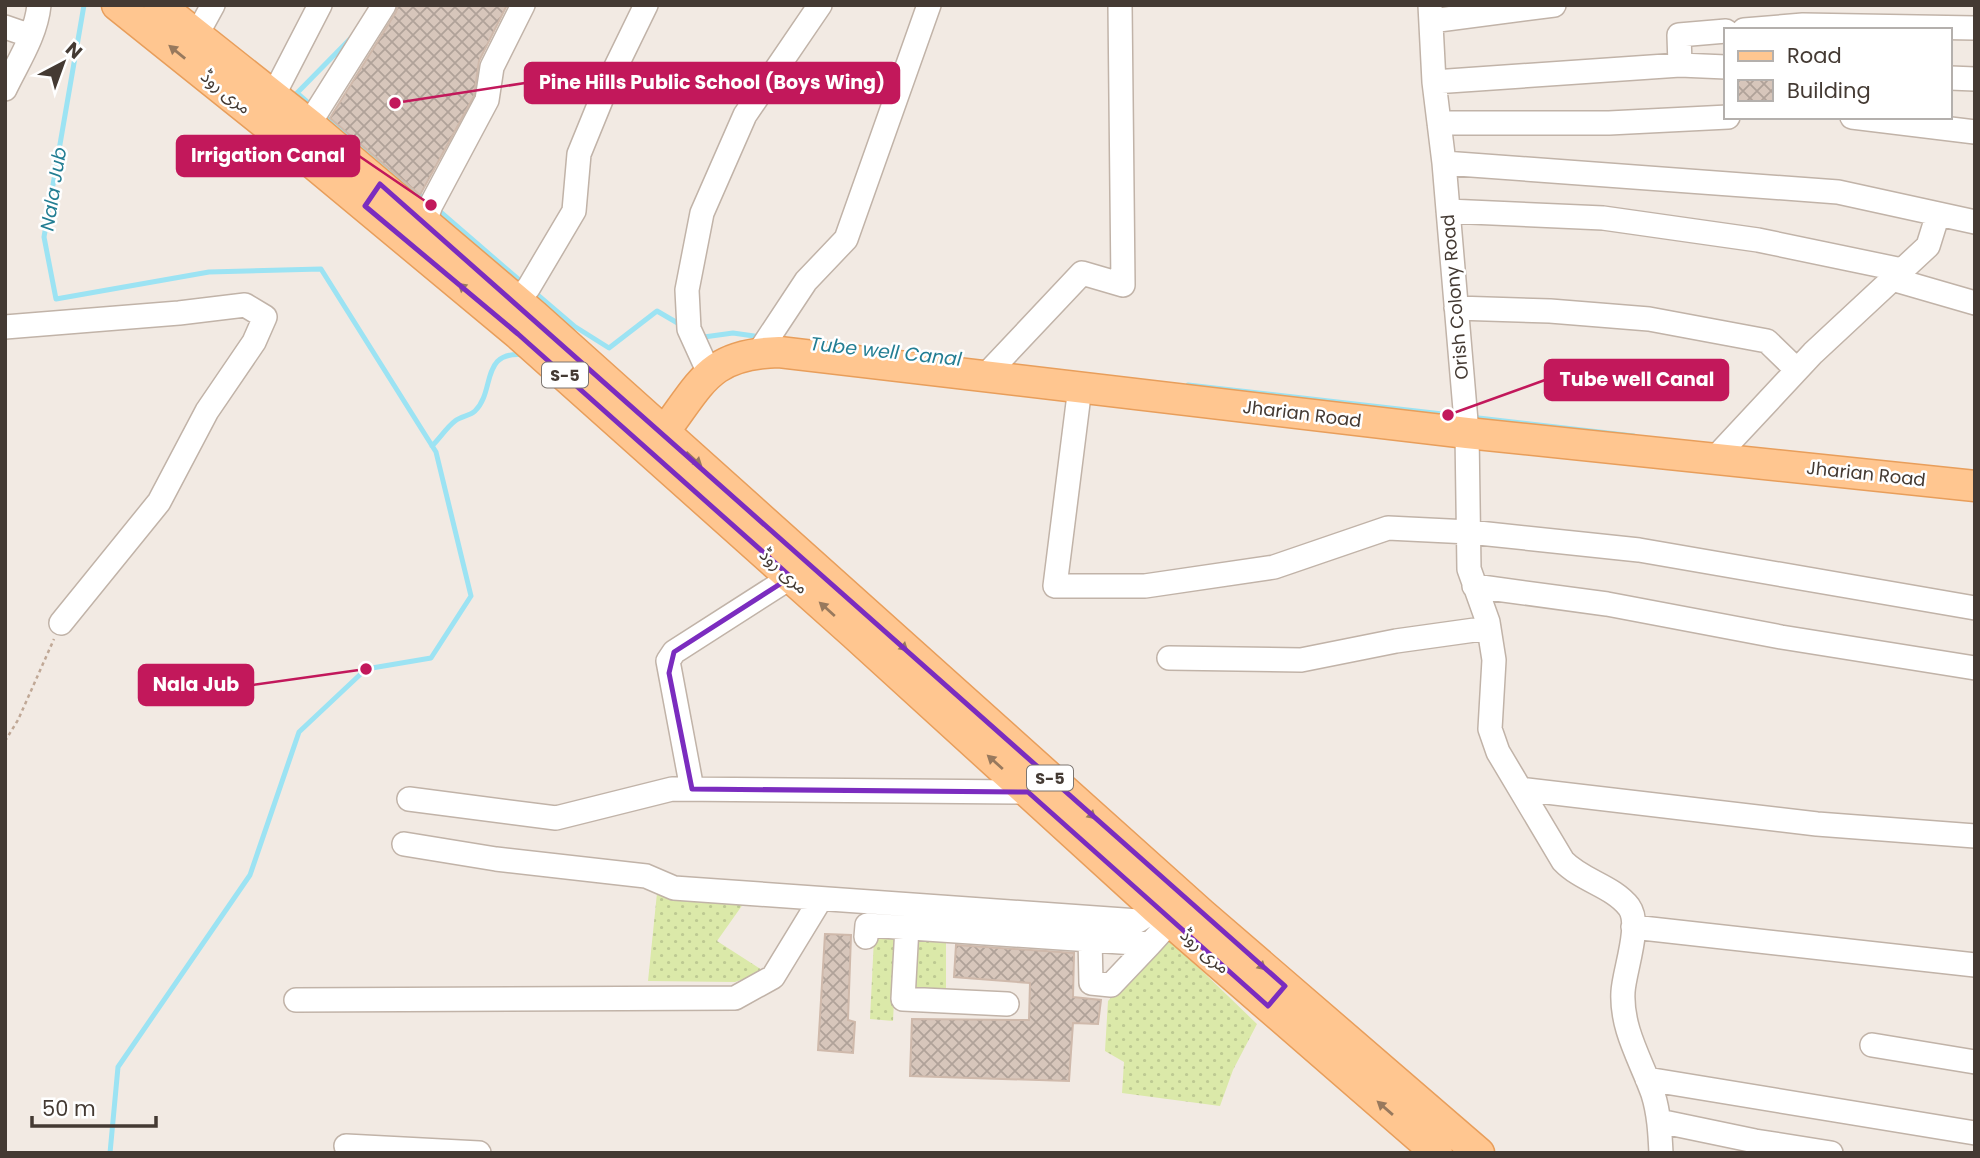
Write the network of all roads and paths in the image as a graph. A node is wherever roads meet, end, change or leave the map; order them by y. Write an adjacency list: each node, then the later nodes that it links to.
1 (39, 5): 17 (street)
2 (213, 5): 12 (street)
3 (320, 5): 24 (street)
4 (384, 5): 28 (street)
5 (523, 5): 34 (street)
6 (646, 5): 39 (street)
7 (820, 5): 43 (street)
8 (929, 5): 41 (street)
9 (1120, 5): 44 (street)
10 (1554, 5): 11 (street)
11 (1431, 13): 23 (street, Orish Colony Road)
12 (159, 15): 24 (main road, مری روڈ / S-5); 31 (main road, مری روڈ / S-5, one-way to 12)
13 (5, 27): 17 (street)
14 (1768, 28): 15 (street)
15 (1975, 28)
16 (1724, 31): 18 (street)
17 (31, 36): 22 (street)
18 (1680, 65): 19 (street); 23 (street)
19 (1724, 68)
20 (1952, 78): 21 (street)
21 (1975, 79)
22 (7, 82)
23 (1434, 82): 27 (street, Orish Colony Road)
24 (273, 96): 28 (main road, مری روڈ / S-5)
25 (1724, 117): 27 (street)
26 (1868, 119): 29 (street)
27 (1439, 123): 30 (street, Orish Colony Road)
28 (309, 124): 31 (main road, مری روڈ / S-5)
29 (1975, 132)
30 (1444, 163): 32 (street, Orish Colony Road); 33 (street)
31 (373, 195): 34 (main road, مری روڈ / S-5); 39 (main road, مری روڈ / S-5, one-way to 31)
32 (1448, 211): 36 (street); 38 (street, Orish Colony Road)
33 (1938, 214): 35 (street); 36 (street)
34 (425, 221): 39 (main road, مری روڈ / S-5)
35 (1975, 222)
36 (1897, 275): 37 (street); 42 (street)
37 (1975, 303)
38 (1456, 308): 42 (street); 48 (street, Orish Colony Road)
39 (523, 316): 46 (main road, مری روڈ / S-5)
40 (5, 327): 55 (street)
41 (759, 352): 43 (main road, Jharian Road); 44 (main road, Jharian Road)
42 (1797, 370): 49 (street)
43 (709, 373): 47 (main road, Jharian Road)
44 (985, 376): 45 (main road, Jharian Road)
45 (1080, 387): 48 (main road, Jharian Road); 51 (street)
46 (619, 407): 47 (main road, مری روڈ / S-5); 52 (main road, مری روڈ / S-5)
47 (664, 432): 56 (main road, مری روڈ / S-5, one-way to 56)
48 (1467, 433): 49 (main road, Jharian Road); 51 (street, Orish Colony Road)
49 (1714, 459): 50 (main road, Jharian Road)
50 (1975, 485)
51 (1469, 532): 53 (street, Orish Colony Road); 54 (street)
52 (790, 577): 56 (main road, مری روڈ / S-5, one-way to 52); 61 (street)
53 (1474, 586): 57 (street, Orish Colony Road); 59 (street)
54 (1975, 608)
55 (61, 623): 60 (path)
56 (862, 625): 63 (main road, مری روڈ / S-5, one-way to 56); 75 (main road, مری روڈ / S-5, one-way to 75)
57 (1489, 628): 58 (street); 62 (street, Orish Colony Road)
58 (1169, 658)
59 (1975, 668)
60 (5, 741)
61 (692, 789): 63 (street); 64 (street)
62 (1520, 789): 65 (street); 70 (street, Orish Colony Road)
63 (1028, 792): 68 (main road, مری روڈ / S-5)
64 (409, 799)
65 (1975, 836)
66 (404, 844): 67 (street)
67 (820, 900): 68 (street); 76 (street)
68 (1163, 916): 73 (street); 75 (main road, مری روڈ / S-5)
69 (907, 927): 71 (street); 72 (street); 77 (street)
70 (1633, 927): 74 (street); 80 (street)
71 (866, 937)
72 (1090, 938): 73 (street); 73 (street)
73 (1150, 944)
74 (1975, 965)
75 (1277, 996): 85 (main road, مری روڈ / S-5, one-way to 75); 86 (main road, مری روڈ / S-5)
76 (296, 1000)
77 (1007, 1004)
78 (1872, 1045): 79 (street)
79 (1975, 1062)
80 (1647, 1079): 81 (street); 82 (street)
81 (1659, 1121): 87 (street); 88 (street)
82 (1975, 1133)
83 (346, 1146): 84 (street)
84 (479, 1153)
85 (1437, 1153)
86 (1479, 1153)
87 (1661, 1153)
88 (1831, 1153)

